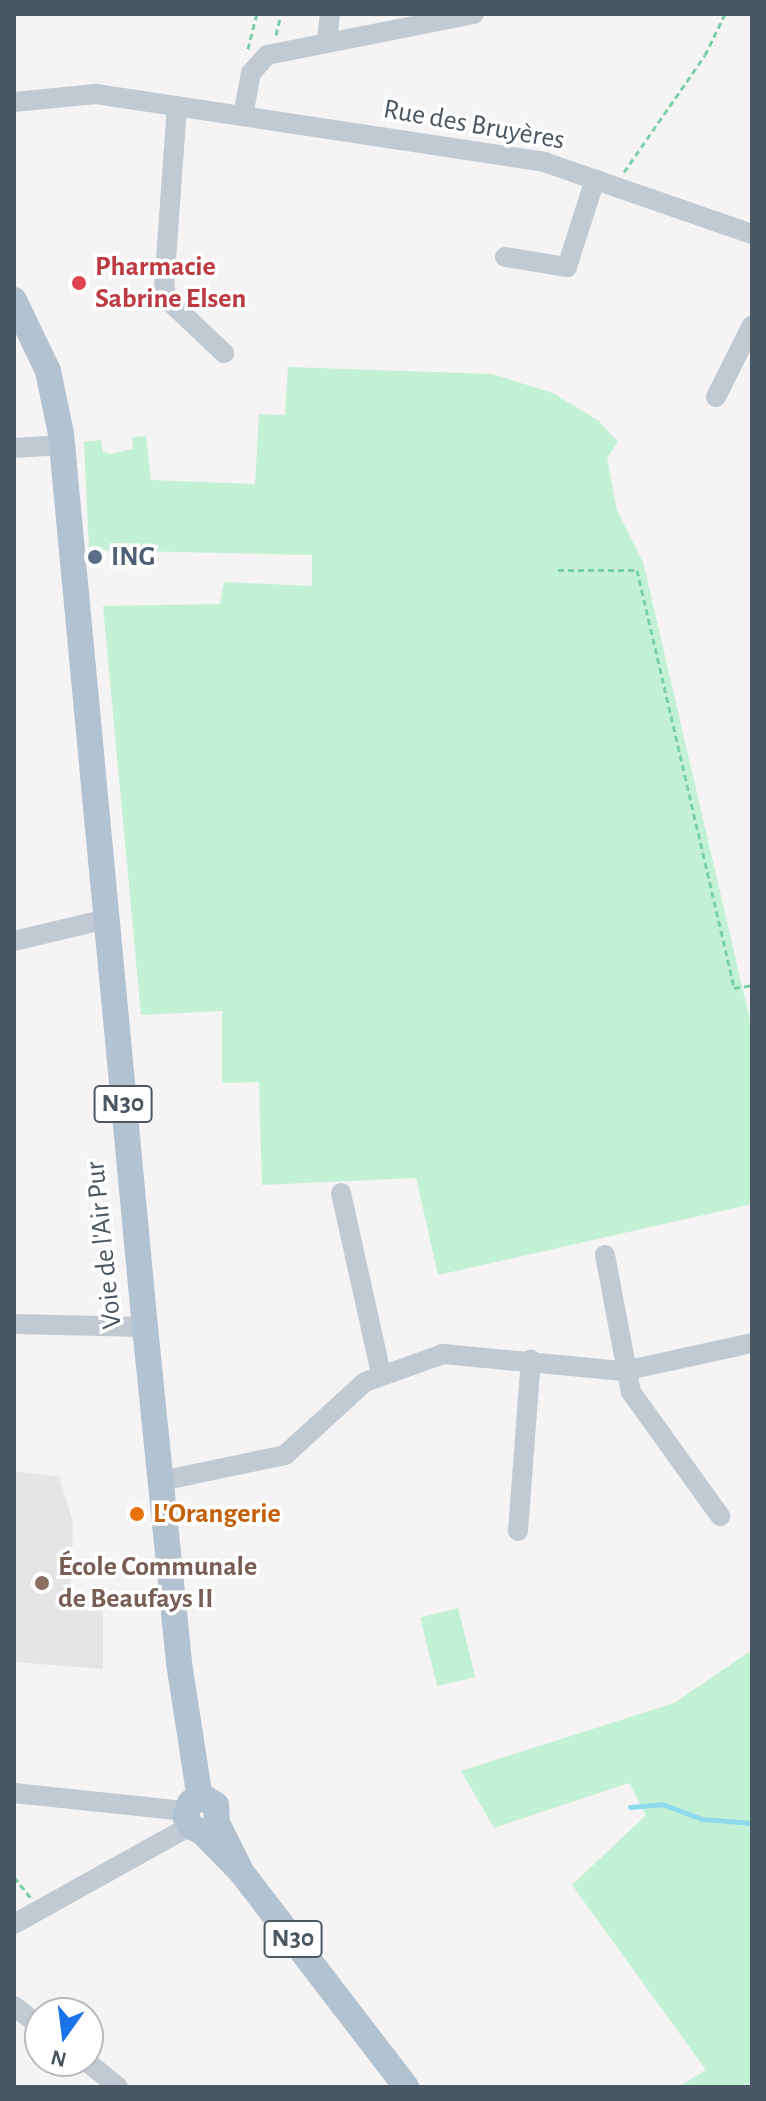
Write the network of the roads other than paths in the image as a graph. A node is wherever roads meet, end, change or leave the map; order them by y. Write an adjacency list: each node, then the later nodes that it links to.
1 (330, 14): 3 (street)
2 (474, 14): 3 (street)
3 (327, 41): 6 (street)
4 (14, 102): 5 (street, Rue des Bruyères)
5 (177, 106): 6 (street, Rue des Bruyères); 12 (street)
6 (243, 116): 7 (street, Rue des Bruyères)
7 (595, 179): 8 (street, Rue des Bruyères); 9 (street)
8 (752, 234)
9 (505, 257)
10 (14, 300): 14 (main road, N30)
11 (752, 325): 13 (street)
12 (224, 353)
13 (716, 397)
14 (61, 440): 15 (street); 16 (main road, Voie de l'Air Pur / N30)
15 (14, 448)
16 (106, 919): 17 (street); 21 (main road, Voie de l'Air Pur / N30)
17 (14, 941)
18 (341, 1193): 25 (street)
19 (605, 1255): 24 (street)
20 (14, 1324): 21 (street)
21 (145, 1327): 26 (main road, Voie de l'Air Pur / N30)
22 (752, 1343): 24 (street)
23 (531, 1359): 24 (street); 25 (street); 28 (street)
24 (624, 1371): 27 (street)
25 (381, 1373): 26 (street)
26 (161, 1481): 30 (main road, Voie de l'Air Pur / N30)
27 (720, 1516)
28 (518, 1531)
29 (14, 1793): 30 (street)
30 (199, 1818): 31 (street); 32 (main road, N30)
31 (14, 1924)
32 (406, 2087)

